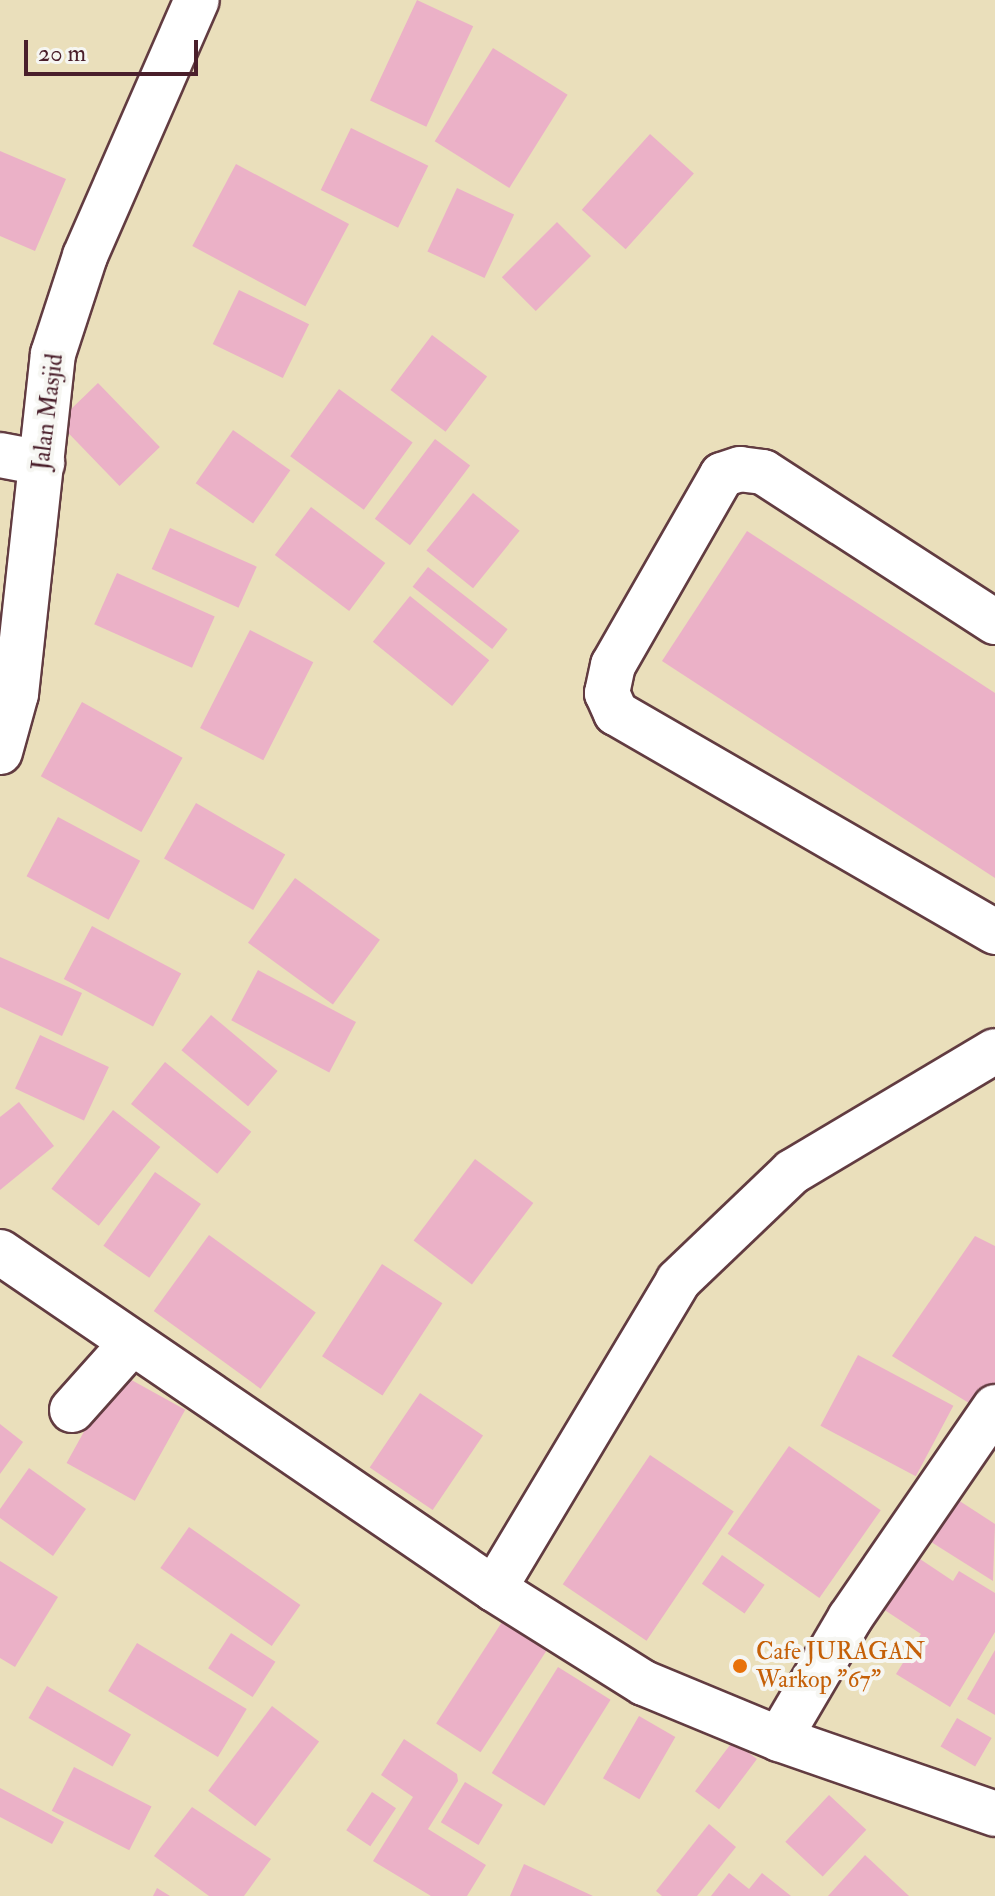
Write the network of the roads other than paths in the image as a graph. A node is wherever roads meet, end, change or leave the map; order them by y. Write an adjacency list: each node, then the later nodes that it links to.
1 (197, 0): 3 (street, Jalan Masjid)
2 (0, 455): 3 (street)
3 (42, 463): 5 (street, Jalan Masjid)
4 (995, 622): 6 (street)
5 (0, 752)
6 (995, 932)
7 (995, 1051): 12 (street)
8 (0, 1252): 9 (street)
9 (130, 1345): 11 (street); 12 (street)
10 (995, 1407): 13 (street)
11 (72, 1410)
12 (494, 1589): 13 (street)
13 (779, 1739): 14 (street)
14 (995, 1814)

